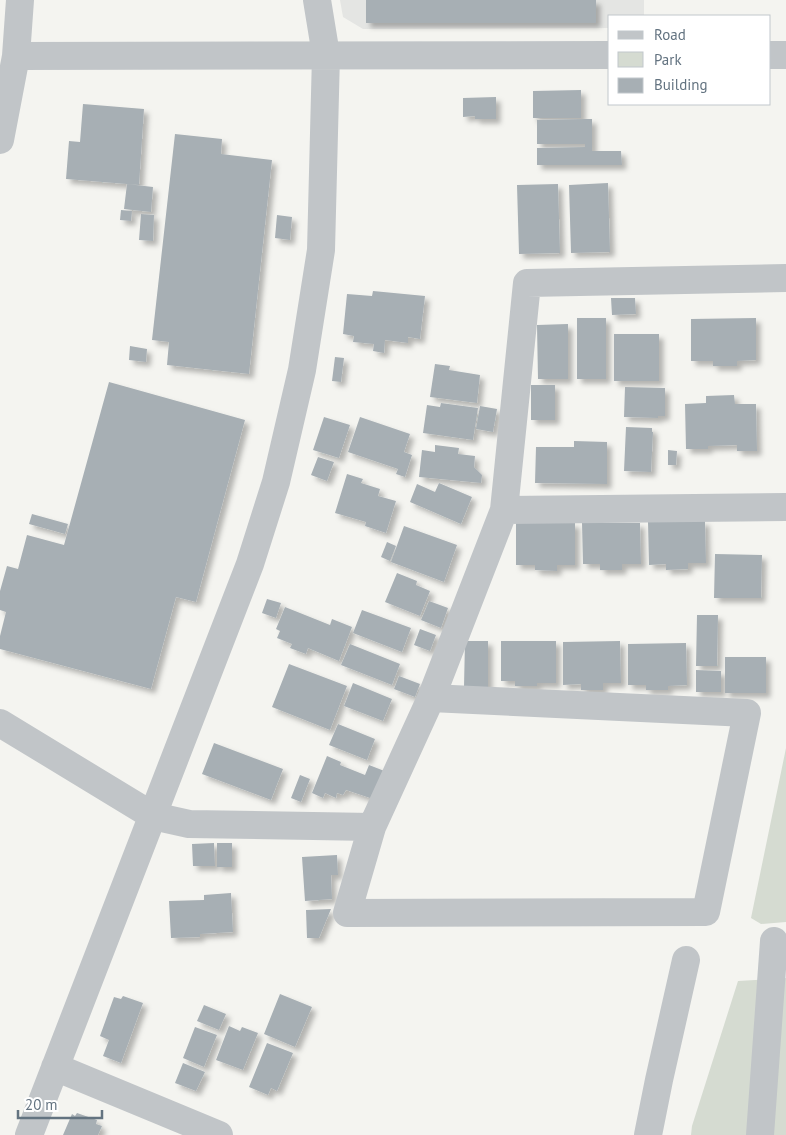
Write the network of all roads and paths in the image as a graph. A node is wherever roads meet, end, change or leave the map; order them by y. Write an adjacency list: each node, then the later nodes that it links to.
1 (20, 0): 7 (street)
2 (317, 0): 3 (street)
3 (326, 55): 4 (street); 7 (street); 14 (street)
4 (608, 55)
5 (771, 55): 6 (street)
6 (786, 55)
7 (16, 56): 8 (street)
8 (0, 140)
9 (786, 278): 11 (street)
10 (786, 507): 11 (street)
11 (504, 510): 12 (street)
12 (431, 698): 15 (street); 15 (street)
13 (0, 723): 14 (street)
14 (153, 816): 15 (street); 18 (street)
15 (372, 827)
16 (774, 941): 22 (street)
17 (686, 960): 21 (street)
18 (55, 1067): 19 (street); 20 (street)
19 (29, 1135)
20 (219, 1135)
21 (648, 1135)
22 (760, 1135)

